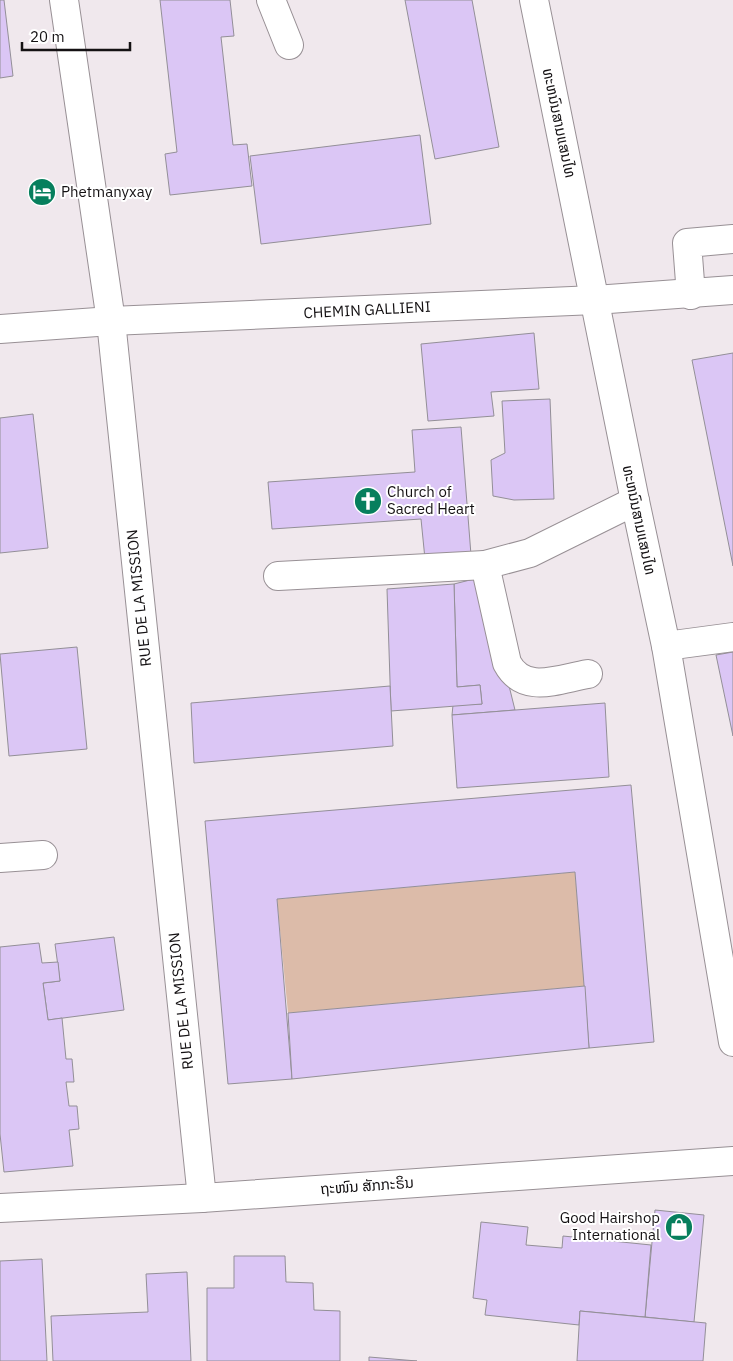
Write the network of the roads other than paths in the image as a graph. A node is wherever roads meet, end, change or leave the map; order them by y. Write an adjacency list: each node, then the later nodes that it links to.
1 (64, 0): 9 (street, RUE DE LA MISSION)
2 (271, 0): 4 (street)
3 (534, 0): 8 (street, ທະຫນົນສາມແສນໄທ)
4 (288, 45)
5 (733, 239): 7 (street)
6 (733, 290): 7 (street, CHEMIN GALLIENI)
7 (691, 295): 8 (street, CHEMIN GALLIENI)
8 (595, 300): 9 (street, CHEMIN GALLIENI); 11 (street, ທະຫນົນສາມແສນໄທ)
9 (111, 322): 10 (street, CHEMIN GALLIENI); 21 (street, RUE DE LA MISSION)
10 (0, 329)
11 (634, 501): 12 (street); 15 (street, ທະຫນົນສາມແສນໄທ)
12 (485, 565): 13 (street); 16 (street)
13 (278, 576)
14 (733, 637): 15 (street)
15 (666, 646): 19 (street, ທະຫນົນສາມແສນໄທ)
16 (588, 674)
17 (44, 855): 18 (street)
18 (0, 858)
19 (733, 1042)
20 (733, 1161): 21 (street, ຖະໜົນ ສັກກະຣິນ)
21 (202, 1198): 22 (street, ຖະໜົນ ສັກກະຣິນ)
22 (0, 1208)

